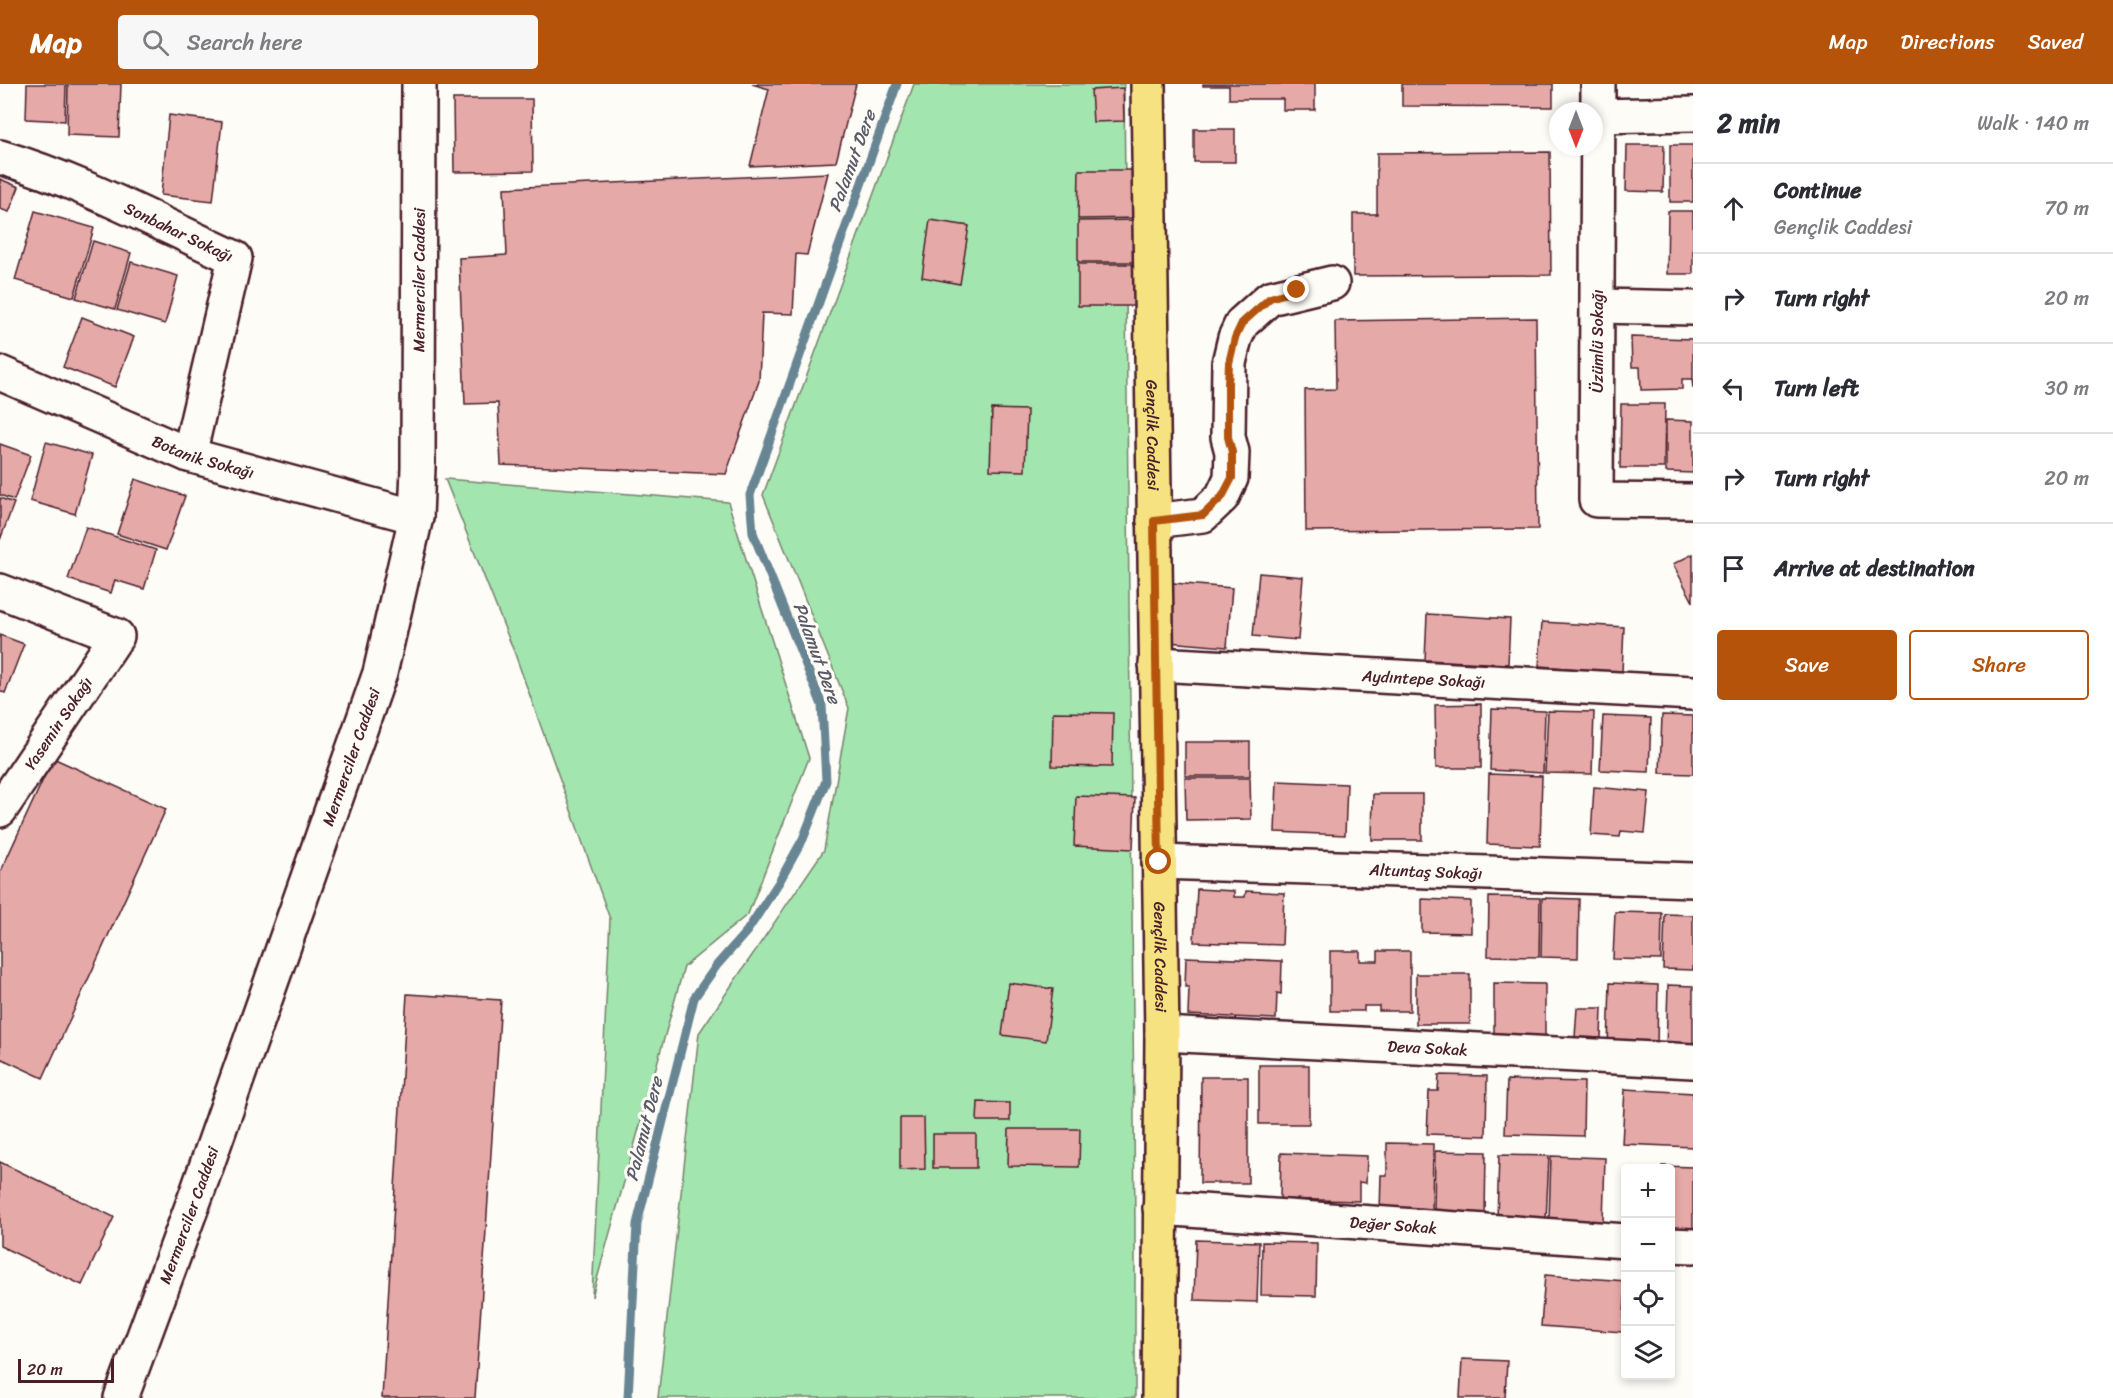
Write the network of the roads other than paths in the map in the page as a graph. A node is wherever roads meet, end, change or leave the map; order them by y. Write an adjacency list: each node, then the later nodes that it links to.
1 (419, 84): 12 (street, Mermerciler Caddesi)
2 (1148, 84): 13 (main road, Gençlik Caddesi)
3 (1598, 100): 4 (street); 7 (street, Üzümlü Sokağı)
4 (1693, 114)
5 (0, 157): 10 (street, Sonbahar Sokağı)
6 (1332, 283): 13 (street)
7 (1597, 306): 8 (street); 11 (street, Üzümlü Sokağı)
8 (1693, 308)
9 (0, 373): 10 (street, Botanik Sokağı)
10 (189, 455): 12 (street, Botanik Sokağı)
11 (1693, 501)
12 (416, 517): 26 (street, Mermerciler Caddesi)
13 (1154, 521): 15 (main road, Gençlik Caddesi)
14 (0, 591): 17 (street, Yasemin Sokağı)
15 (1156, 664): 16 (street, Aydıntepe Sokağı); 18 (main road, Gençlik Caddesi)
16 (1693, 693)
17 (3, 800)
18 (1159, 862): 19 (street, Altuntaş Sokağı); 20 (main road, Gençlik Caddesi)
19 (1693, 880)
20 (1162, 1034): 21 (street, Deva Sokak); 22 (main road, Gençlik Caddesi)
21 (1693, 1061)
22 (1160, 1208): 23 (street, Değer Sokak); 27 (main road, Gençlik Caddesi)
23 (1621, 1241)
24 (1675, 1245): 25 (street)
25 (1693, 1246)
26 (121, 1398)
27 (1158, 1398)

